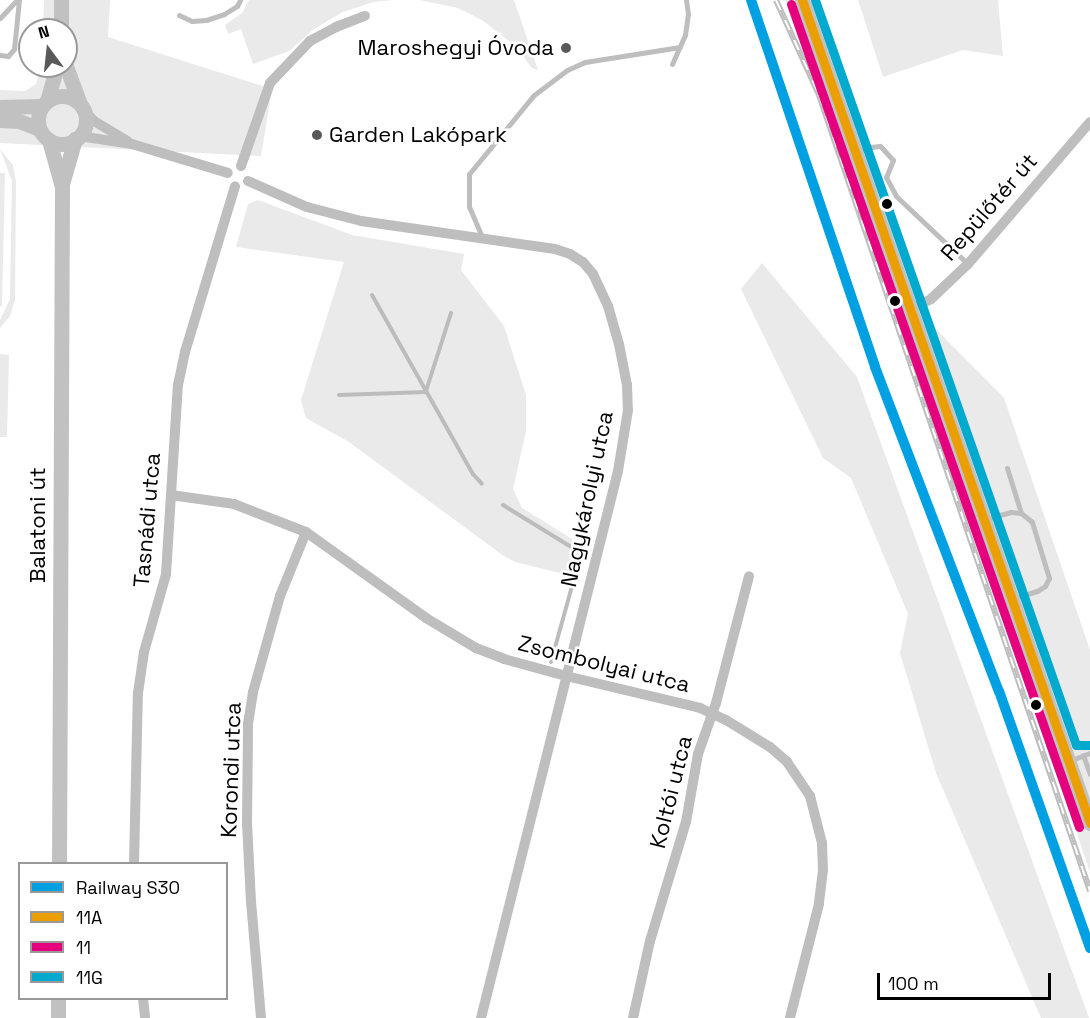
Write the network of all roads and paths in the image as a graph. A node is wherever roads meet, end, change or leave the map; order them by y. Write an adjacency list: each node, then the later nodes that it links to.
1 (18, 0): 8 (lane); 11 (lane)
2 (61, 0): 9 (main road)
3 (240, 0): 6 (lane)
4 (686, 0): 10 (lane)
5 (802, 0): 23 (main road)
6 (179, 15)
7 (365, 16): 24 (street)
8 (0, 18)
9 (61, 18)
10 (680, 47): 12 (lane); 29 (lane)
11 (0, 55)
12 (672, 64)
13 (53, 78): 15 (main road)
14 (71, 78): 17 (main road)
15 (44, 104): 16 (main road); 17 (main road); 20 (main road)
16 (0, 107)
17 (82, 107): 21 (main road); 22 (street)
18 (0, 120): 20 (main road)
19 (1090, 122): 30 (street, Repülőtér út)
20 (44, 135): 21 (main road); 28 (main road, Balatoni út)
21 (77, 137): 22 (street); 28 (main road, Balatoni út)
22 (132, 144): 25 (street)
23 (855, 152): 30 (lane); 31 (main road)
24 (241, 166): 25 (street); 26 (street)
25 (228, 173): 27 (street)
26 (248, 181): 27 (street); 29 (street, Nagykárolyi utca)
27 (235, 186): 33 (street, Tasnádi utca)
28 (62, 187): 45 (main road, Balatoni út)
29 (483, 239): 39 (street, Nagykárolyi utca)
30 (968, 264): 31 (street, Repülőtér út)
31 (910, 309): 35 (main road)
32 (1006, 468): 34 (lane)
33 (171, 495): 36 (street, Zsombolyai utca); 46 (street, Tasnádi utca)
34 (1021, 513): 35 (lane); 38 (lane)
35 (986, 519): 38 (main road)
36 (306, 532): 39 (street, Zsombolyai utca); 51 (street, Korondi utca)
37 (750, 576): 40 (street, Koltói utca)
38 (1012, 598): 42 (main road)
39 (566, 676): 40 (street, Zsombolyai utca); 52 (street, Nagykárolyi utca)
40 (712, 713): 53 (street, Koltói utca); 54 (street, Zsombolyai utca)
41 (1090, 755): 42 (lane)
42 (1076, 758): 43 (lane); 44 (main road)
43 (1090, 774)
44 (1090, 823)
45 (59, 862)
46 (134, 862)
47 (58, 1000): 49 (main road)
48 (143, 1000): 50 (street)
49 (58, 1018)
50 (145, 1018)
51 (261, 1018)
52 (481, 1018)
53 (633, 1018)
54 (790, 1018)

